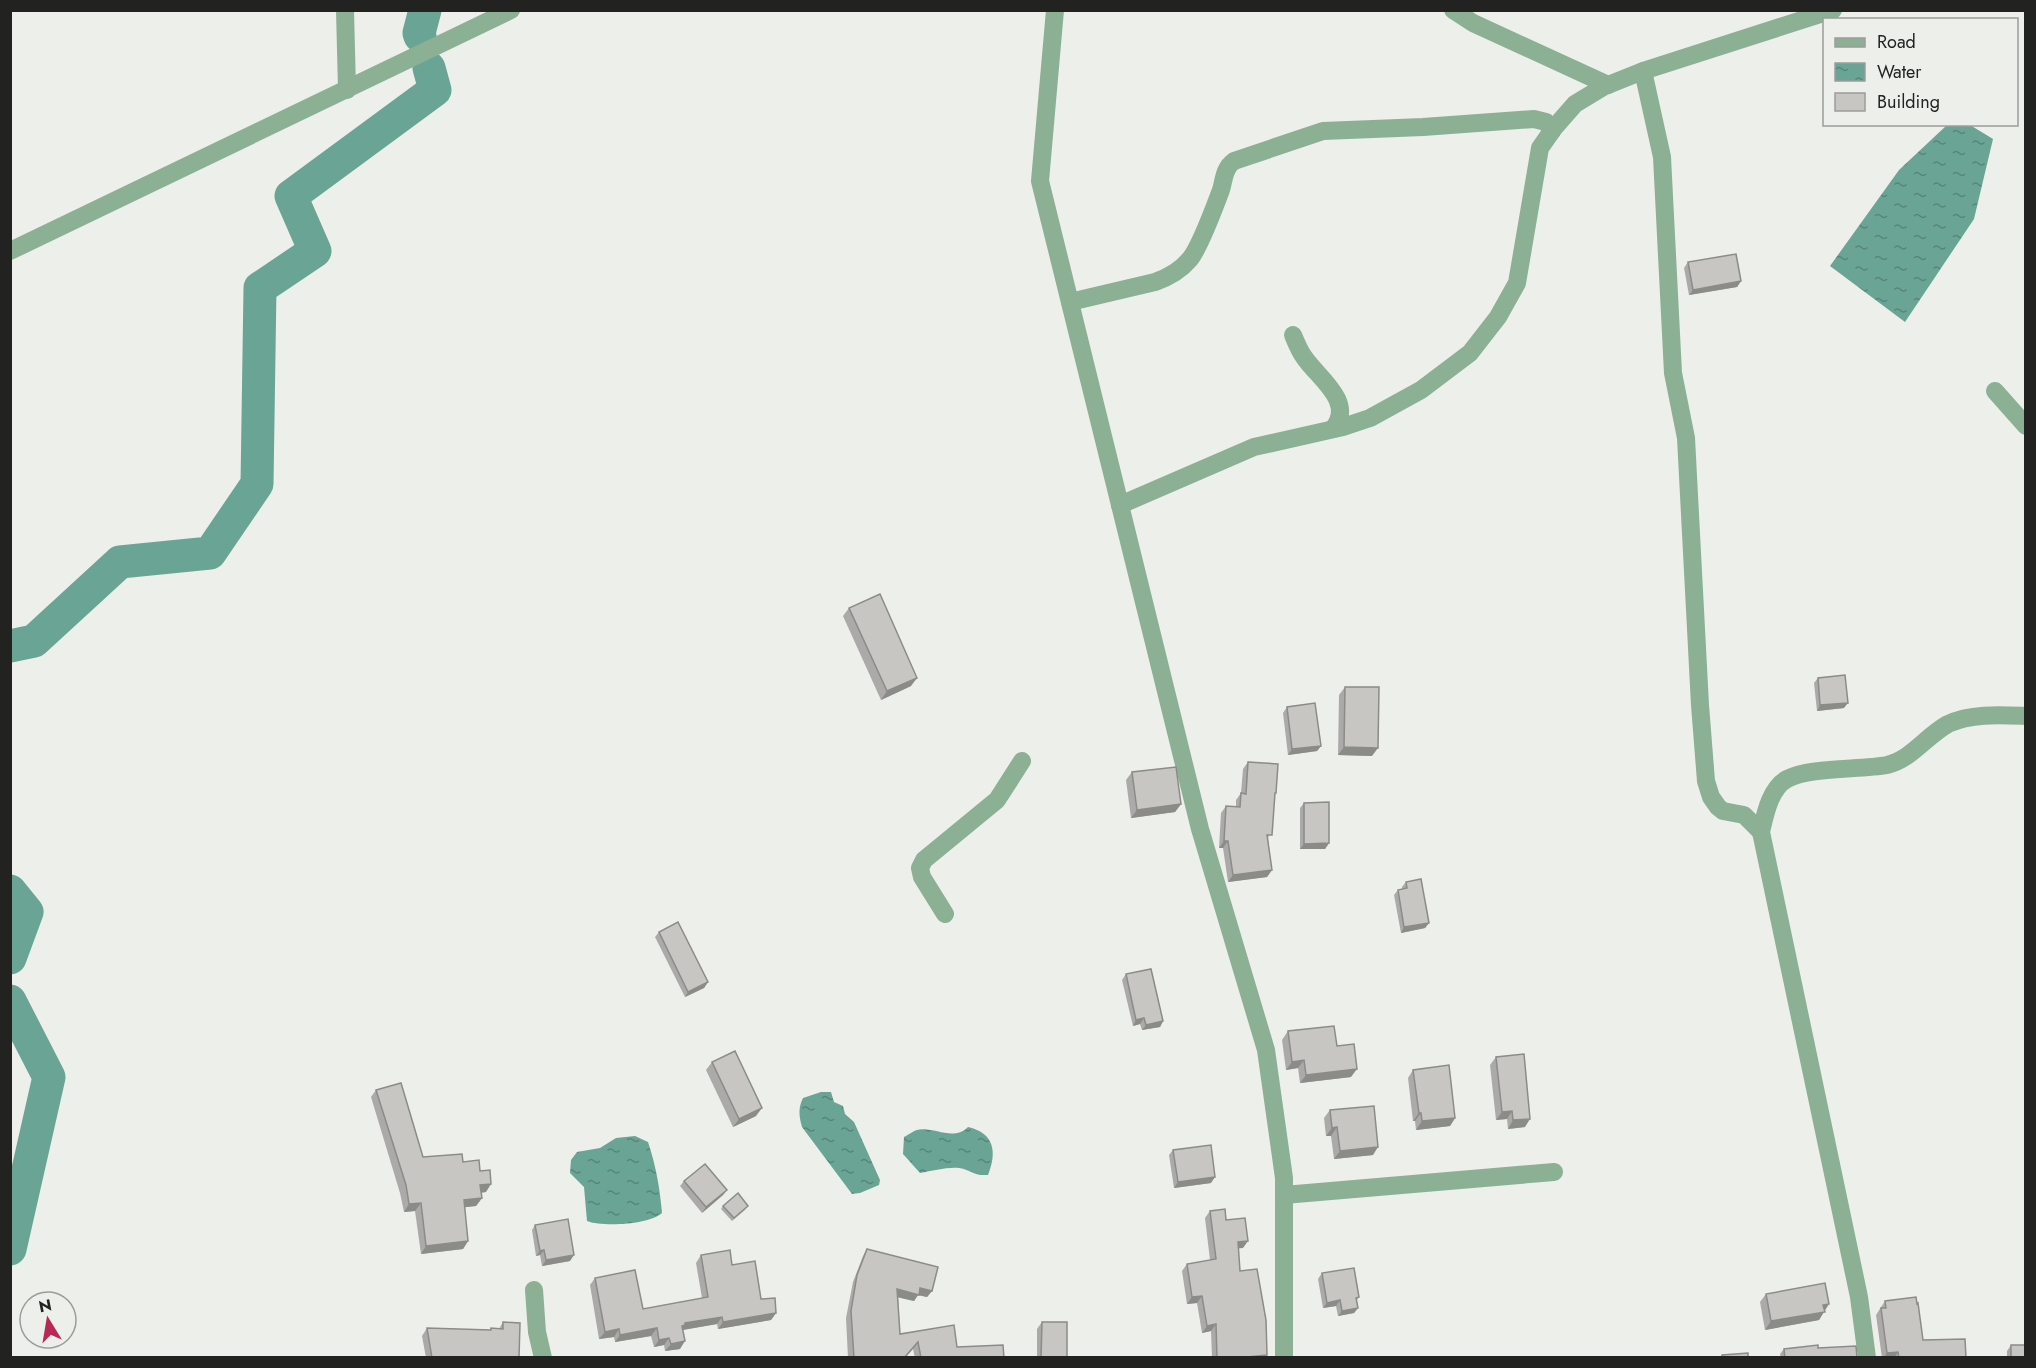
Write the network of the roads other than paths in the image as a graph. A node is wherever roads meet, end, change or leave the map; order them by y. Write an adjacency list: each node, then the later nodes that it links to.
1 (345, 10): 8 (street)
2 (511, 10): 8 (street)
3 (1055, 10): 11 (street)
4 (1453, 10): 7 (street)
5 (1833, 10): 6 (street)
6 (1643, 71): 7 (street); 19 (street)
7 (1608, 85): 9 (street)
8 (347, 90): 10 (street)
9 (1552, 131): 11 (street); 15 (street)
10 (10, 251)
11 (1070, 302): 16 (street)
12 (1293, 335): 15 (street)
13 (1995, 391): 14 (street)
14 (2025, 426)
15 (1333, 429): 16 (street)
16 (1120, 505): 22 (street)
17 (2025, 716): 19 (street)
18 (1022, 761): 20 (street)
19 (1761, 832): 26 (street)
20 (945, 914)
21 (1554, 1172): 22 (street)
22 (1284, 1195): 25 (street)
23 (534, 1290): 24 (street)
24 (543, 1358)
25 (1284, 1358)
26 (1867, 1358)

